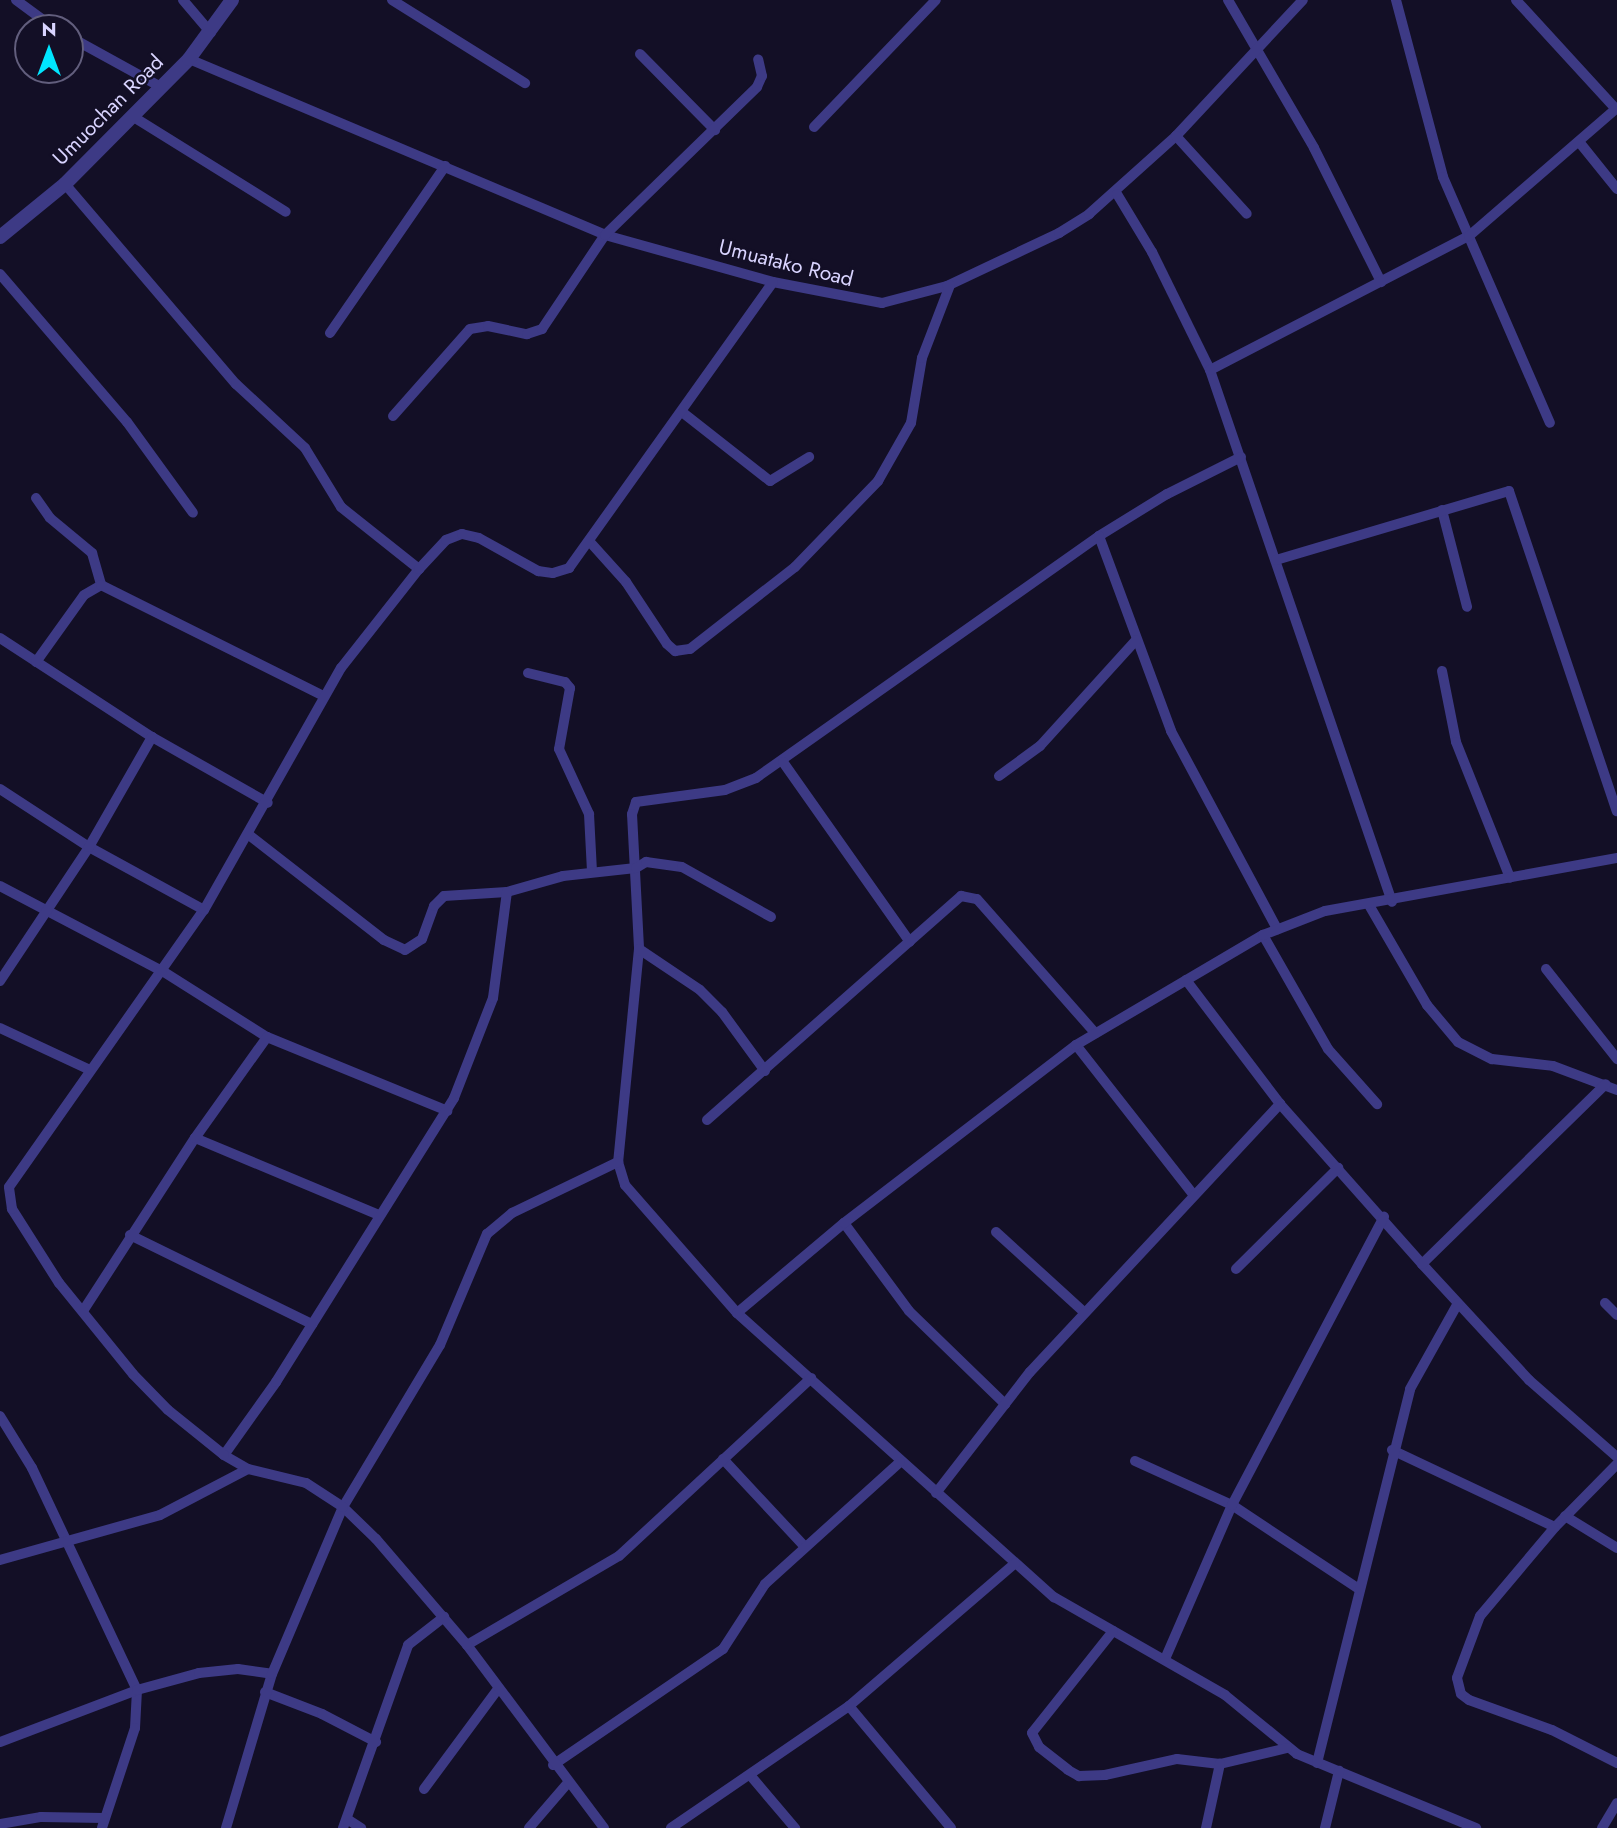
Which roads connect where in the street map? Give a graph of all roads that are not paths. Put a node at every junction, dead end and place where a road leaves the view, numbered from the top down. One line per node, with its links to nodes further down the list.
1 (16, 0): 10 (street)
2 (183, 0): 11 (street)
3 (232, 0): 11 (street, Umuochan Road)
4 (392, 0): 17 (street)
5 (936, 0): 21 (street)
6 (1228, 0): 13 (street)
7 (1303, 0): 13 (street, Umuatako Road)
8 (1396, 0): 32 (street)
9 (1516, 0): 19 (street)
10 (35, 14)
11 (211, 33): 15 (street, Umuochan Road)
12 (84, 45): 18 (street)
13 (1255, 50): 23 (street, Umuatako Road); 36 (street)
14 (640, 54): 22 (street)
15 (189, 59): 18 (street, Umuochan Road); 25 (street, Umuatako Road)
16 (758, 59): 22 (street)
17 (525, 83)
18 (161, 87): 20 (street, Umuochan Road)
19 (1617, 108): 24 (street)
20 (132, 116): 26 (street, Umuochan Road); 29 (street)
21 (814, 127)
22 (715, 130): 31 (street)
23 (1176, 136): 28 (street, Umuatako Road); 30 (street)
24 (1580, 143): 27 (street); 32 (street)
25 (444, 166): 31 (street, Umuatako Road); 38 (street)
26 (65, 184): 33 (street, Umuochan Road); 51 (street)
27 (1617, 189)
28 (1117, 194): 37 (street, Umuatako Road); 39 (street)
29 (286, 212)
30 (1247, 214)
31 (606, 235): 35 (street, Umuatako Road); 41 (street)
32 (1469, 236): 36 (street); 42 (street)
33 (0, 237)
34 (0, 274): 47 (street)
35 (773, 282): 37 (street, Umuatako Road); 40 (street)
36 (1381, 282): 39 (street)
37 (950, 285): 49 (street)
38 (330, 332)
39 (1210, 370): 44 (street)
40 (681, 412): 43 (street); 49 (street)
41 (393, 415)
42 (1550, 423)
43 (809, 457)
44 (1241, 457): 48 (street); 50 (street)
45 (36, 498): 52 (street)
46 (1442, 510): 50 (street); 53 (street); 65 (street)
47 (193, 513)
48 (1099, 536): 55 (street); 61 (street)
49 (590, 542): 51 (street)
50 (1276, 560): 74 (street)
51 (419, 569): 59 (street)
52 (102, 585): 56 (street); 59 (street)
53 (1467, 607)
54 (0, 638): 56 (street)
55 (1136, 640): 62 (street); 79 (street)
56 (36, 662): 60 (street)
57 (1442, 671): 71 (street)
58 (528, 673): 70 (street)
59 (324, 696): 64 (street)
60 (152, 737): 64 (street); 67 (street)
61 (783, 762): 69 (street); 81 (street)
62 (999, 776)
63 (0, 789): 67 (street)
64 (268, 803): 66 (street)
65 (1617, 811)
66 (249, 835): 73 (street); 76 (street)
67 (89, 847): 76 (street); 77 (street)
68 (1617, 858): 71 (street)
69 (636, 868): 70 (street); 78 (street); 82 (street)
70 (592, 871): 73 (street)
71 (1510, 878): 74 (street)
72 (0, 886): 77 (street)
73 (507, 892): 98 (street)
74 (1392, 902): 75 (street)
75 (1369, 905): 79 (street); 94 (street)
76 (204, 910): 84 (street)
77 (48, 912): 84 (street); 86 (street)
78 (771, 917)
79 (1277, 929): 80 (street)
80 (1264, 935): 85 (street); 97 (street)
81 (910, 942): 88 (street); 93 (street)
82 (639, 949): 93 (street); 101 (street)
83 (1546, 970): 91 (street)
84 (164, 972): 89 (street); 92 (street)
85 (1186, 980): 88 (street); 96 (street)
86 (0, 981)
87 (0, 1028): 92 (street)
88 (1095, 1033): 90 (street)
89 (267, 1037): 98 (street); 100 (street)
90 (1076, 1045): 103 (street); 106 (street)
91 (1617, 1059)
92 (88, 1069): 113 (street)
93 (765, 1071): 99 (street)
94 (1606, 1084): 95 (street); 109 (street)
95 (1617, 1090)
96 (1280, 1104): 102 (street); 103 (street)
97 (1377, 1104)
98 (447, 1111): 104 (street)
99 (707, 1120)
100 (195, 1138): 104 (street); 108 (street)
101 (618, 1162): 115 (street); 131 (street)
102 (1338, 1168): 105 (street); 110 (street)
103 (1192, 1193): 114 (street)
104 (379, 1215): 117 (street)
105 (1384, 1217): 109 (street); 130 (street)
106 (844, 1223): 115 (street); 119 (street)
107 (996, 1232): 114 (street)
108 (130, 1235): 113 (street); 117 (street)
109 (1422, 1264): 111 (street)
110 (1236, 1269)
111 (1458, 1303): 121 (street); 123 (street)
112 (1605, 1303): 116 (street)
113 (83, 1311): 122 (street)
114 (1084, 1312): 119 (street)
115 (737, 1313): 118 (street)
116 (1617, 1315)
117 (312, 1324): 122 (street)
118 (811, 1378): 124 (street); 126 (street)
119 (1005, 1404): 129 (street)
120 (0, 1416): 134 (street)
121 (1392, 1450): 133 (street); 139 (street)
122 (224, 1455): 128 (street)
123 (1617, 1457)
124 (723, 1459): 135 (street); 142 (street)
125 (1135, 1461): 130 (street)
126 (900, 1462): 129 (street); 135 (street)
127 (1617, 1464): 132 (street)
128 (248, 1469): 131 (street); 134 (street)
129 (936, 1493): 138 (street)
130 (1232, 1506): 139 (street); 143 (street)
131 (342, 1507): 140 (street); 144 (street)
132 (1565, 1516): 133 (street); 136 (street)
133 (1555, 1527): 153 (street)
134 (66, 1542): 137 (street); 146 (street)
135 (805, 1547): 155 (street)
136 (1617, 1548)
137 (0, 1560)
138 (1015, 1563): 141 (street); 148 (street)
139 (1359, 1589): 152 (street)
140 (444, 1617): 142 (street); 150 (street)
141 (1113, 1631): 143 (street); 154 (street)
142 (467, 1646): 145 (street)
143 (1165, 1659): 151 (street)
144 (272, 1674): 146 (street); 147 (street)
145 (498, 1689): 155 (street); 159 (street)
146 (137, 1690): 149 (street); 161 (street)
147 (265, 1692): 150 (street); 165 (street)
148 (849, 1706): 157 (street); 171 (street)
149 (0, 1742)
150 (376, 1742): 163 (street)
151 (1287, 1748): 152 (street); 154 (street)
152 (1317, 1763): 156 (street)
153 (1617, 1763)
154 (1220, 1764): 172 (street)
155 (553, 1765): 158 (street)
156 (1339, 1771): 164 (street); 173 (street)
157 (750, 1775): 169 (street); 170 (street)
158 (567, 1784): 167 (street); 168 (street)
159 (424, 1789)
160 (1617, 1803): 175 (street)
161 (103, 1823): 162 (street)
162 (0, 1824)
163 (345, 1824): 166 (street)
164 (1457, 1824): 174 (street)
165 (226, 1828)
166 (361, 1828)
167 (529, 1828)
168 (604, 1828)
169 (671, 1828)
170 (795, 1828)
171 (951, 1828)
172 (1206, 1828)
173 (1325, 1828)
174 (1476, 1828)
175 (1602, 1828)

